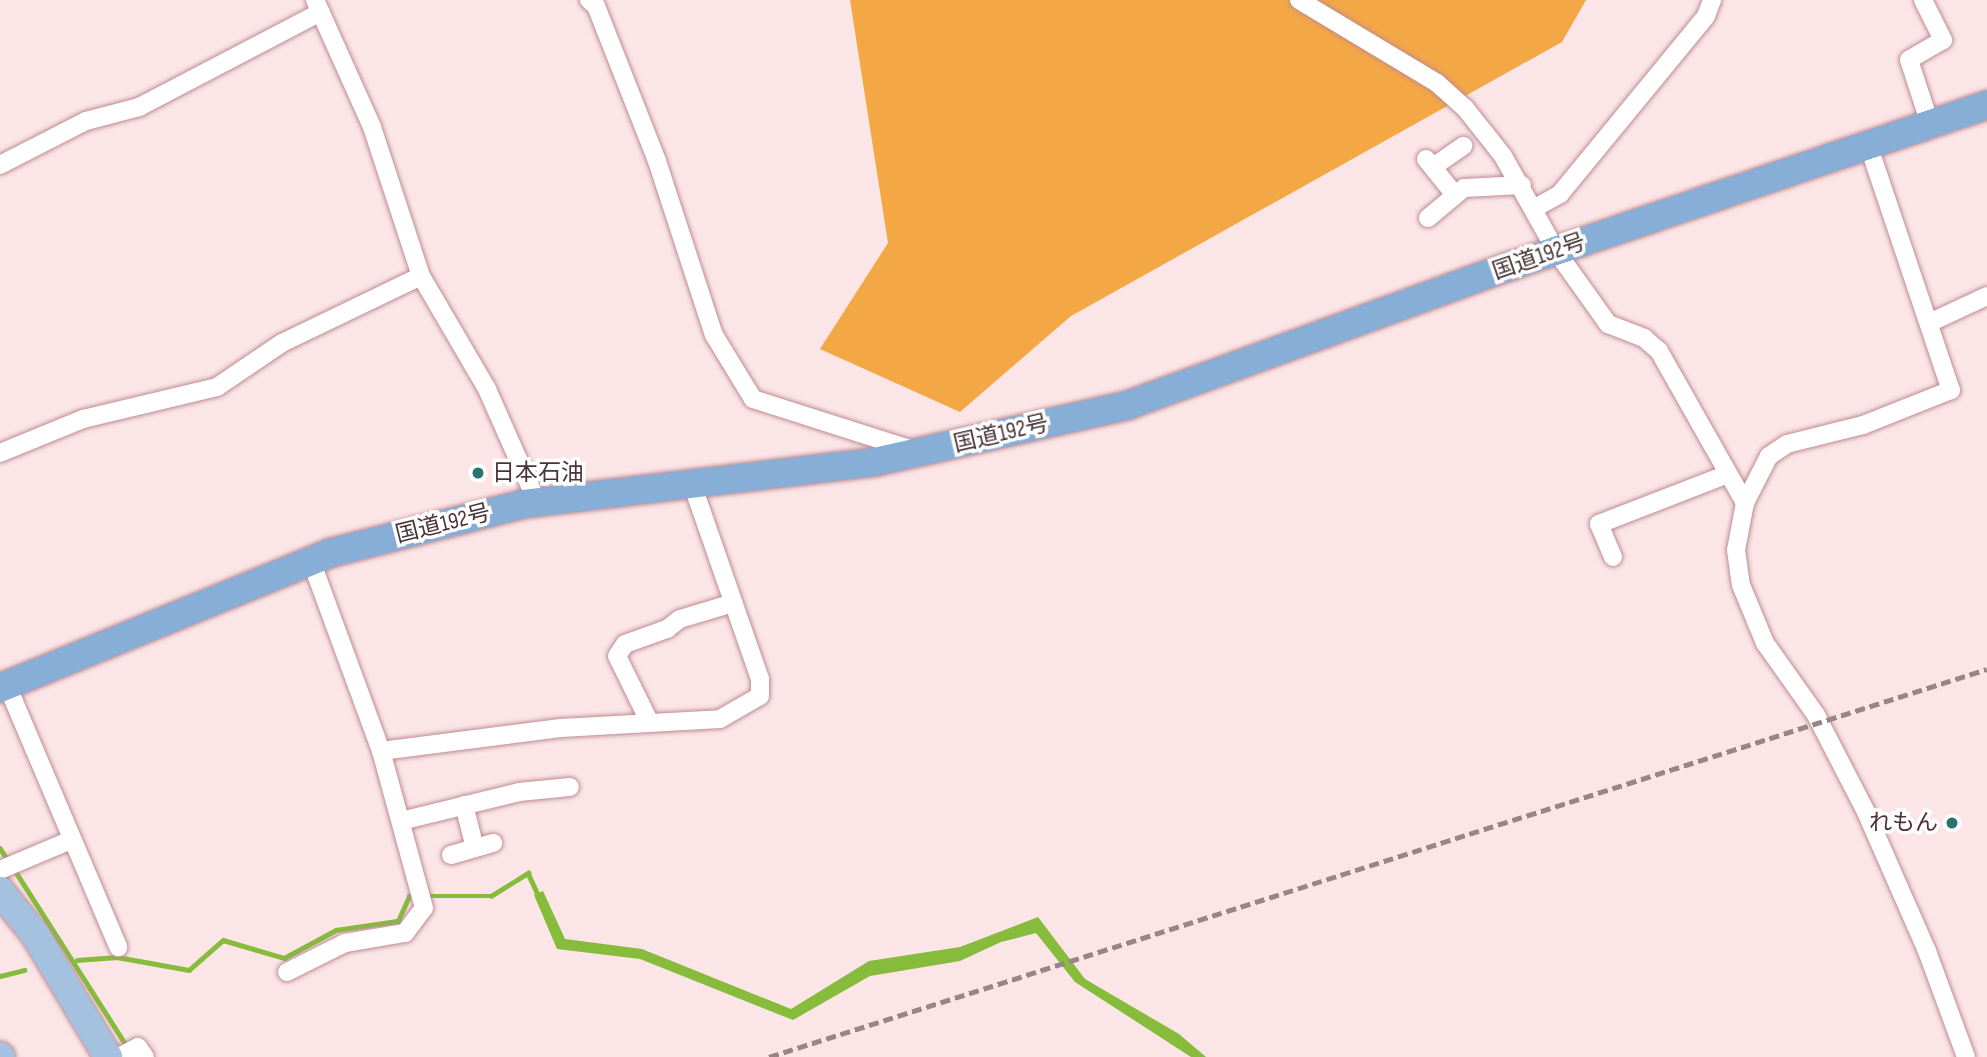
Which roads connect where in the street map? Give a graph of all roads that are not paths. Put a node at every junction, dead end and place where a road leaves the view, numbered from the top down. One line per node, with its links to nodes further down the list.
1 (589, 0): 19 (street)
2 (1298, 0): 11 (street)
3 (1712, 0): 13 (street)
4 (1924, 0): 7 (street)
5 (318, 6): 10 (street); 16 (street)
6 (1987, 105): 7 (highway, 国道192号)
7 (1930, 124): 8 (highway, 国道192号)
8 (1868, 145): 15 (highway, 国道192号); 18 (street)
9 (1463, 146): 12 (street)
10 (0, 165)
11 (1522, 185): 12 (street); 13 (street)
12 (1455, 195): 14 (street)
13 (1535, 208): 15 (street)
14 (1428, 218)
15 (1556, 251): 19 (highway, 国道192号); 21 (street)
16 (421, 276): 20 (street); 23 (street)
17 (1987, 296): 18 (street)
18 (1931, 322): 24 (street)
19 (921, 452): 22 (highway, 国道192号)
20 (0, 453)
21 (1728, 474): 24 (street); 25 (street)
22 (692, 484): 23 (highway, 国道192号); 27 (street)
23 (537, 502): 26 (highway, 国道192号)
24 (1745, 502): 41 (street)
25 (1613, 557)
26 (311, 561): 28 (highway, 国道192号); 30 (street)
27 (733, 603): 29 (street); 29 (street)
28 (3, 686): 34 (street)
29 (649, 721): 30 (street)
30 (381, 751): 33 (street)
31 (569, 787): 32 (street)
32 (464, 805): 33 (street); 35 (street)
33 (401, 821): 39 (street)
34 (71, 840): 36 (street); 38 (street)
35 (451, 855)
36 (6, 873): 40 (main road)
37 (0, 903): 40 (main road)
38 (118, 947)
39 (287, 972)
40 (116, 1055)
41 (1966, 1057)

